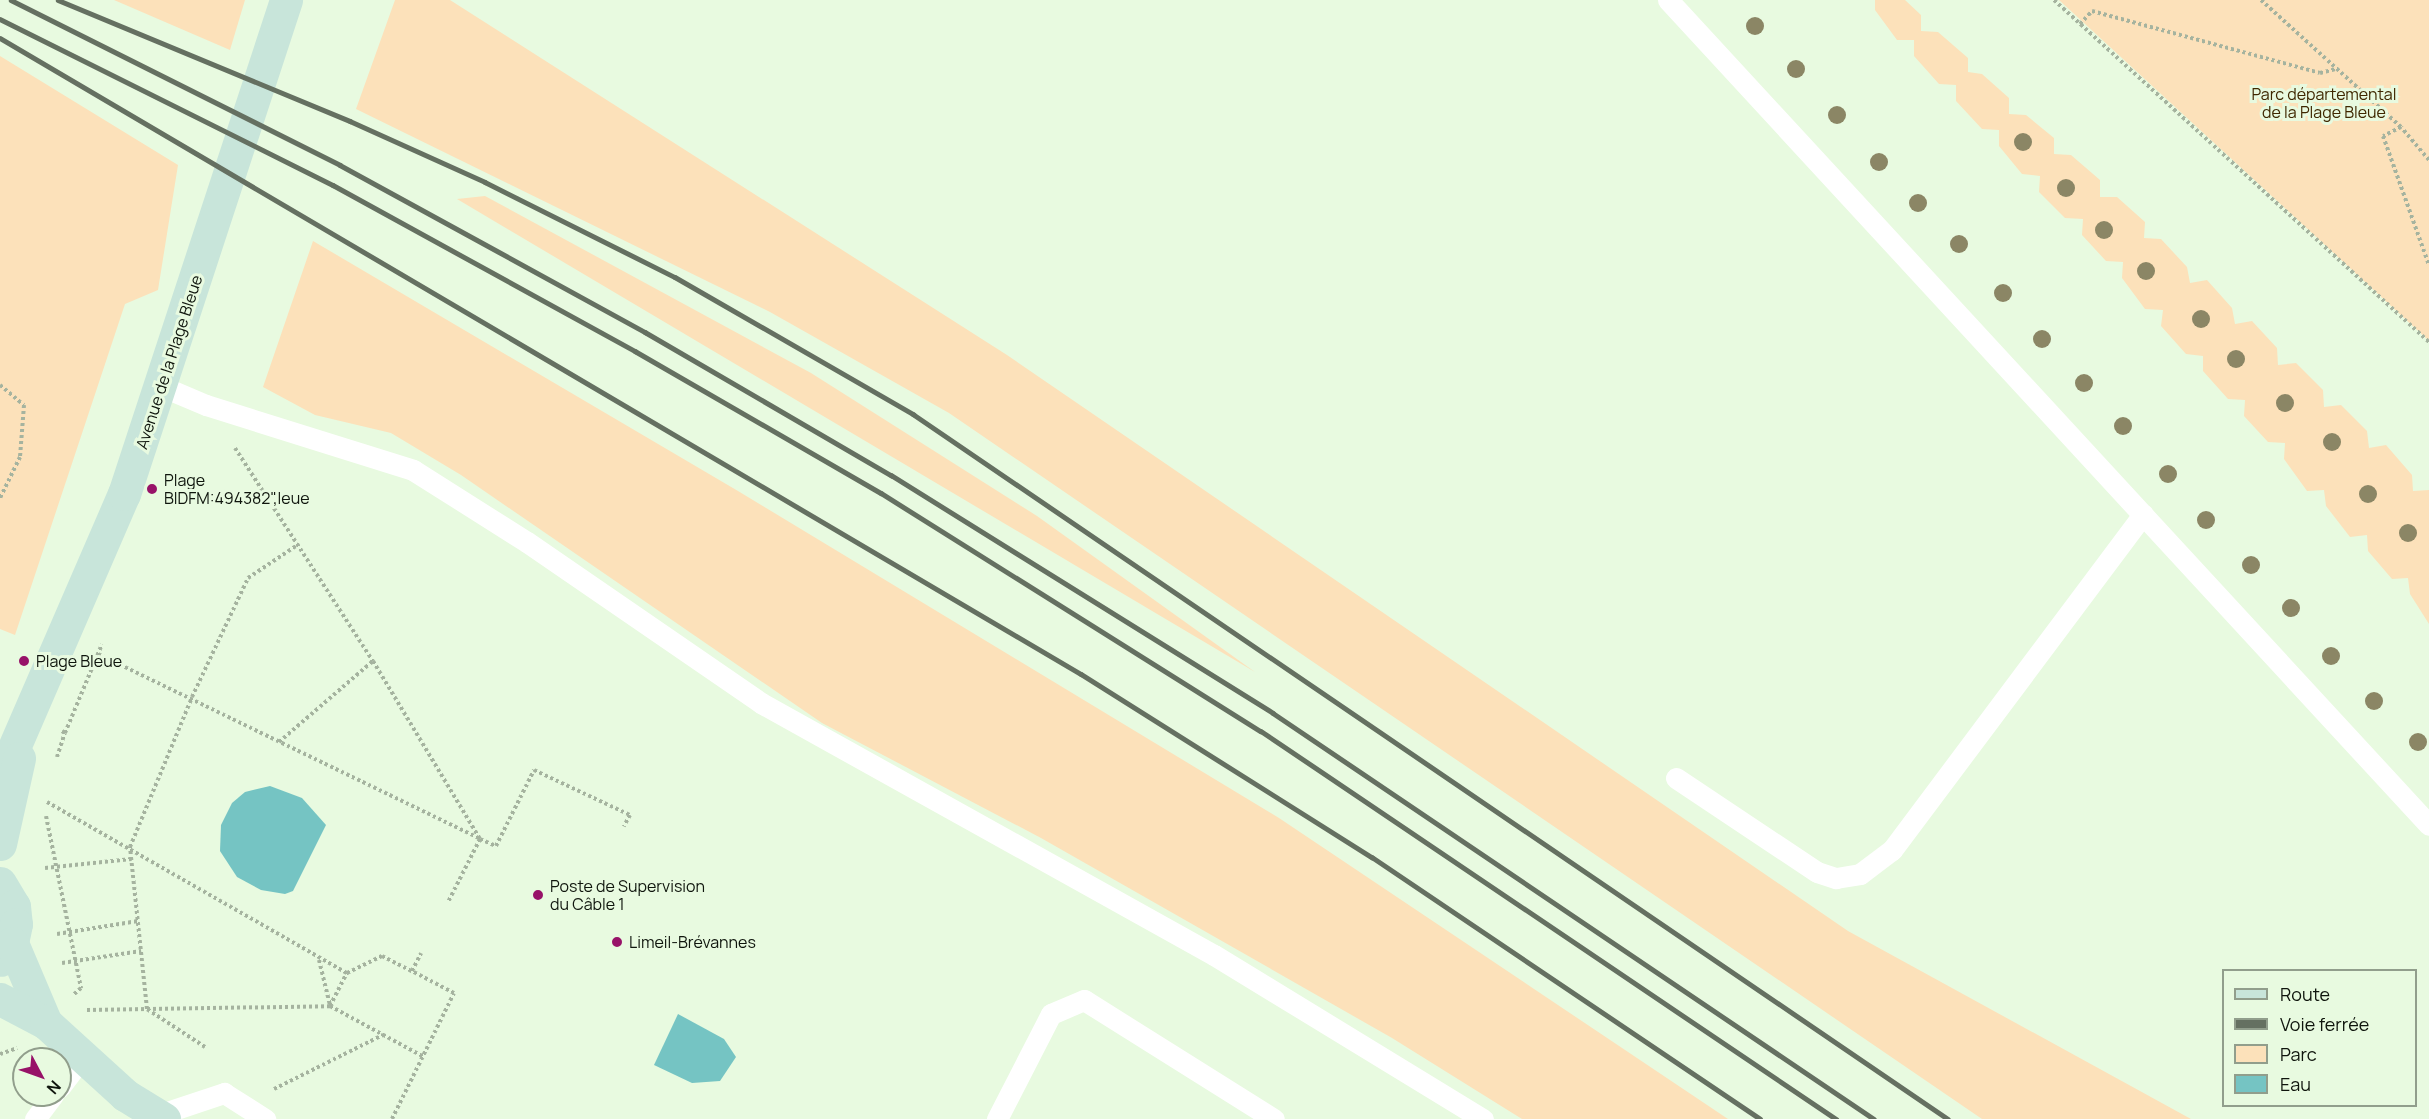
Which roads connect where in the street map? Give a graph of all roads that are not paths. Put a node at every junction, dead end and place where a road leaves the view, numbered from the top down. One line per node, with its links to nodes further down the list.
1 (286, 0): 3 (main road, Avenue de la Plage Bleue)
2 (1668, 0): 4 (lane)
3 (161, 386): 5 (main road, Avenue de la Plage Bleue); 20 (lane)
4 (2143, 515): 6 (lane); 8 (lane)
5 (28, 716): 7 (main road, Avenue de la Plage Bleue); 9 (main road, Avenue de la Plage Bleue)
6 (1676, 778)
7 (0, 780)
8 (2429, 825)
9 (0, 844)
10 (0, 883): 11 (main road)
11 (6, 952): 13 (main road)
12 (0, 999): 13 (main road)
13 (46, 1023): 14 (main road)
14 (83, 1057): 15 (lane); 16 (main road)
15 (72, 1071)
16 (161, 1117): 17 (lane)
17 (265, 1119)
18 (997, 1119): 19 (lane)
19 (1274, 1119)
20 (1484, 1119)

